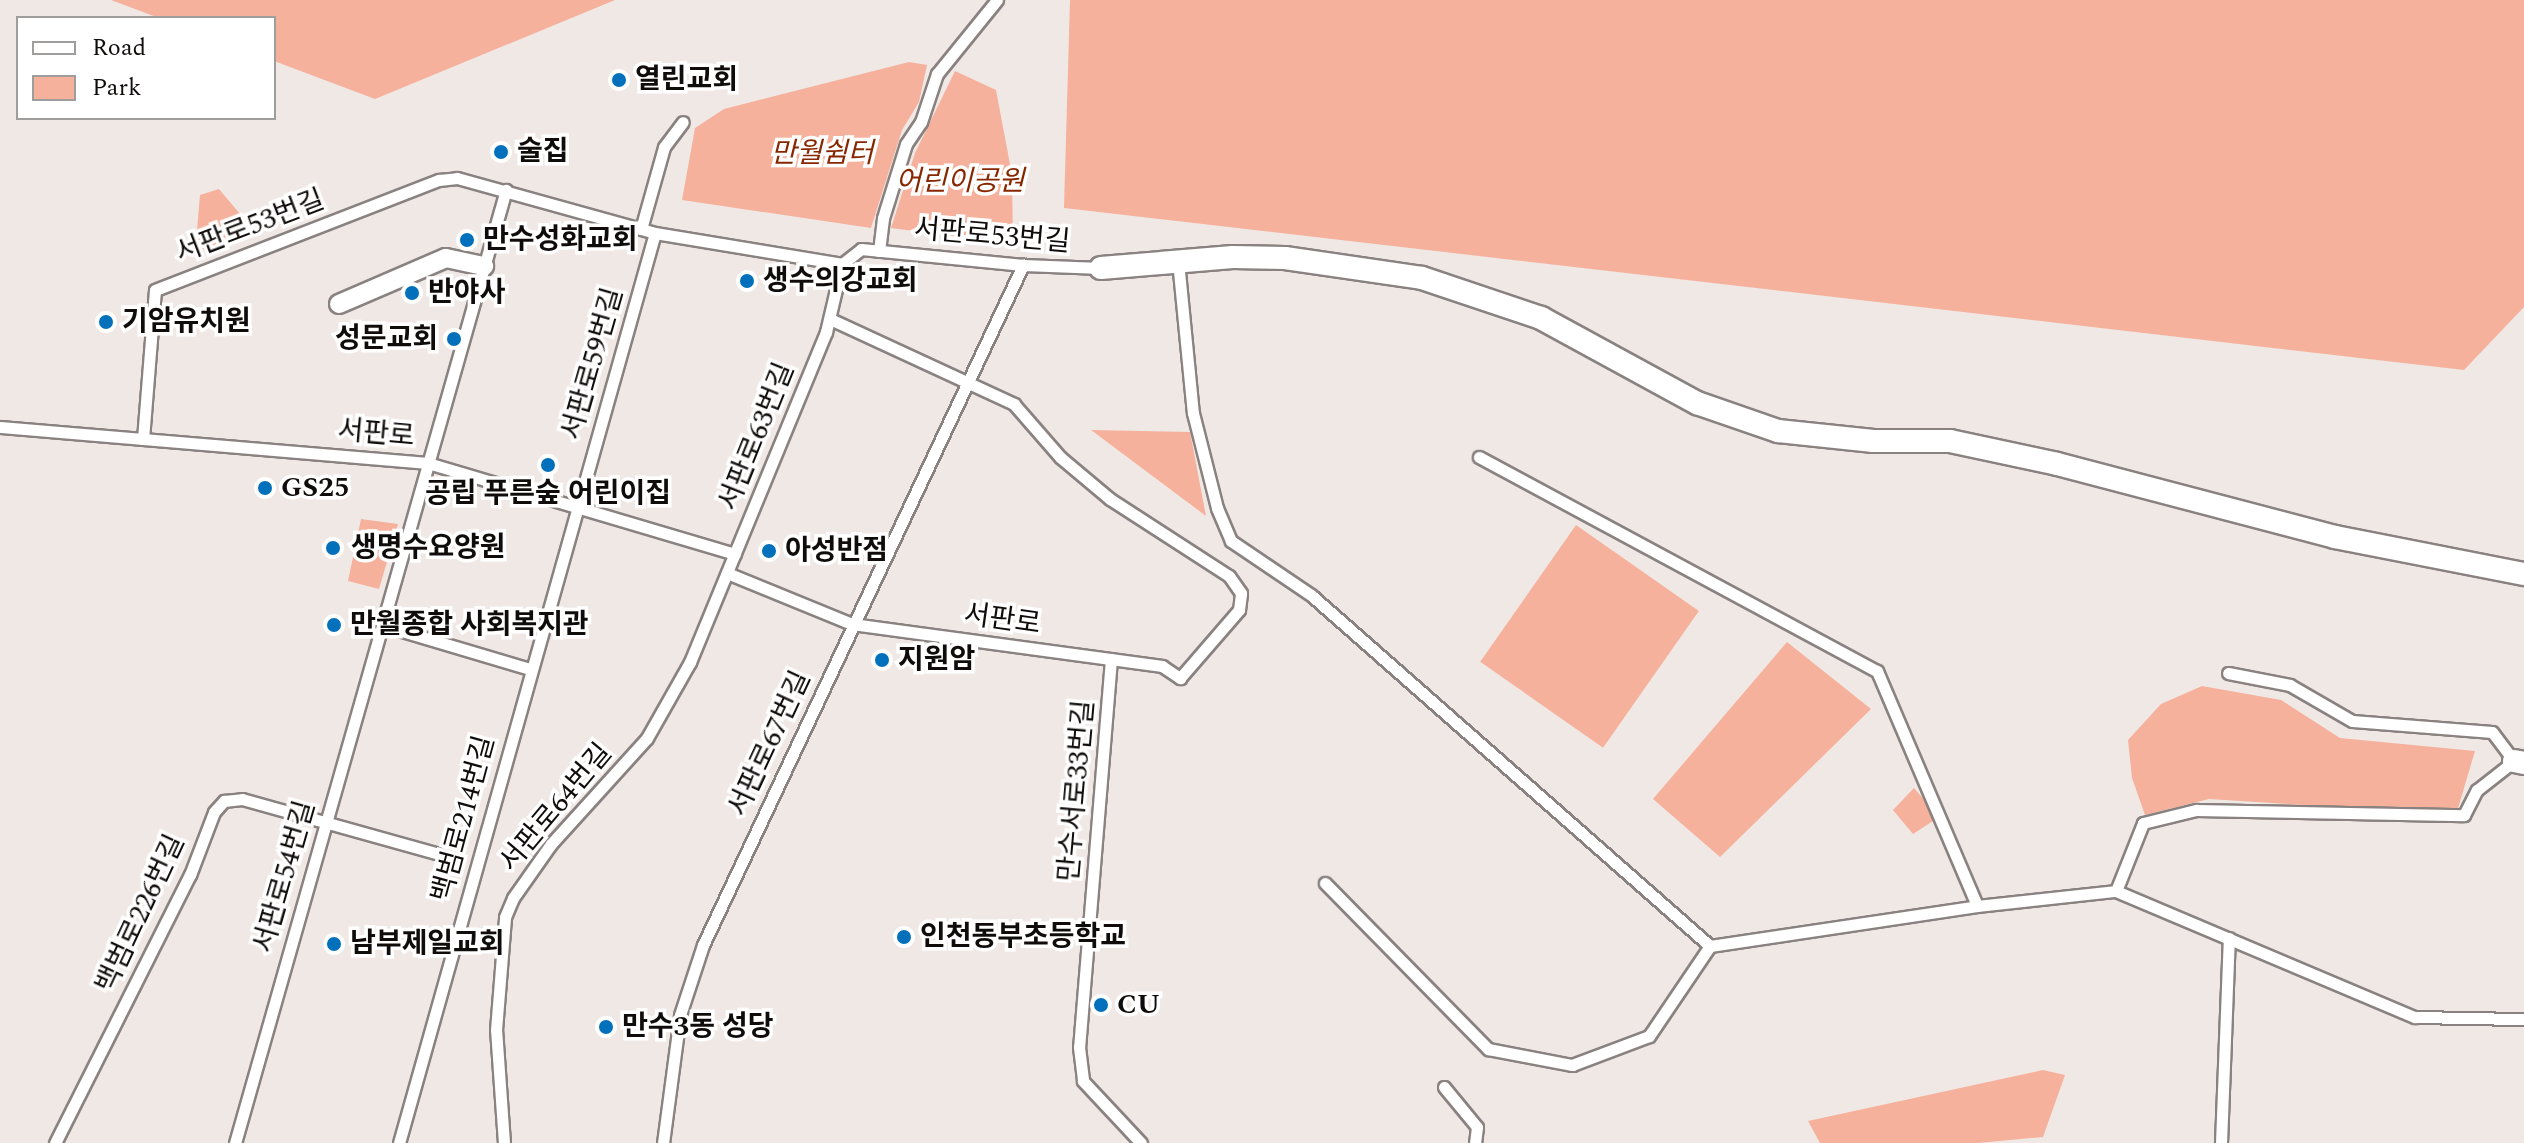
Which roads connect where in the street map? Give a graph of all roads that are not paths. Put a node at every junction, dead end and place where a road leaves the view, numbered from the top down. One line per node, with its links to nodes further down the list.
1 (997, 0): 6 (lane, 서판로53번길)
2 (683, 122): 4 (lane)
3 (506, 190): 4 (lane, 서판로53번길); 10 (lane); 16 (lane, 서판로53번길)
4 (641, 229): 5 (lane, 서판로53번길)
5 (655, 233): 8 (lane, 서판로53번길); 19 (lane, 서판로59번길)
6 (879, 251): 8 (lane, 서판로53번길); 9 (lane, 서판로53번길)
7 (1178, 261): 11 (street); 22 (street); 35 (lane)
8 (842, 264): 13 (lane, 서판로63번길)
9 (1023, 265): 11 (lane, 서판로53번길); 14 (lane, 서판로67번길)
10 (484, 266): 12 (street); 18 (lane)
11 (1101, 268)
12 (339, 304)
13 (830, 319): 14 (lane); 20 (lane, 서판로63번길)
14 (971, 382): 23 (lane, 서판로67번길); 25 (lane, 서판로)
15 (0, 427): 16 (lane, 서판로)
16 (143, 439): 18 (lane, 서판로)
17 (1479, 457): 33 (lane)
18 (428, 463): 19 (lane, 서판로); 24 (lane, 서판로54번길)
19 (577, 507): 20 (lane, 서판로); 26 (lane, 백범로214번길)
20 (735, 554): 21 (lane, 서판로63번길)
21 (727, 573): 23 (lane, 서판로); 42 (lane, 서판로64번길)
22 (2524, 574)
23 (852, 624): 25 (lane, 서판로); 38 (lane, 서판로67번길)
24 (382, 625): 26 (lane); 29 (lane, 서판로54번길)
25 (1111, 659): 43 (lane, 만수서로33번길)
26 (530, 669): 41 (lane, 백범로214번길)
27 (2228, 673): 28 (lane)
28 (2519, 762): 32 (lane)
29 (326, 822): 30 (lane, 백범로226번길); 39 (lane, 백범로226번길); 40 (lane, 서판로54번길)
30 (436, 853)
31 (1325, 883): 35 (lane)
32 (2116, 891): 33 (lane); 34 (lane)
33 (1977, 906): 35 (lane)
34 (2229, 938): 36 (lane); 45 (lane)
35 (1710, 946)
36 (2524, 1019)
37 (1444, 1087): 44 (lane)
38 (667, 1142)
39 (55, 1143)
40 (235, 1143)
41 (399, 1143)
42 (504, 1143)
43 (1141, 1143)
44 (1475, 1143)
45 (2221, 1143)

